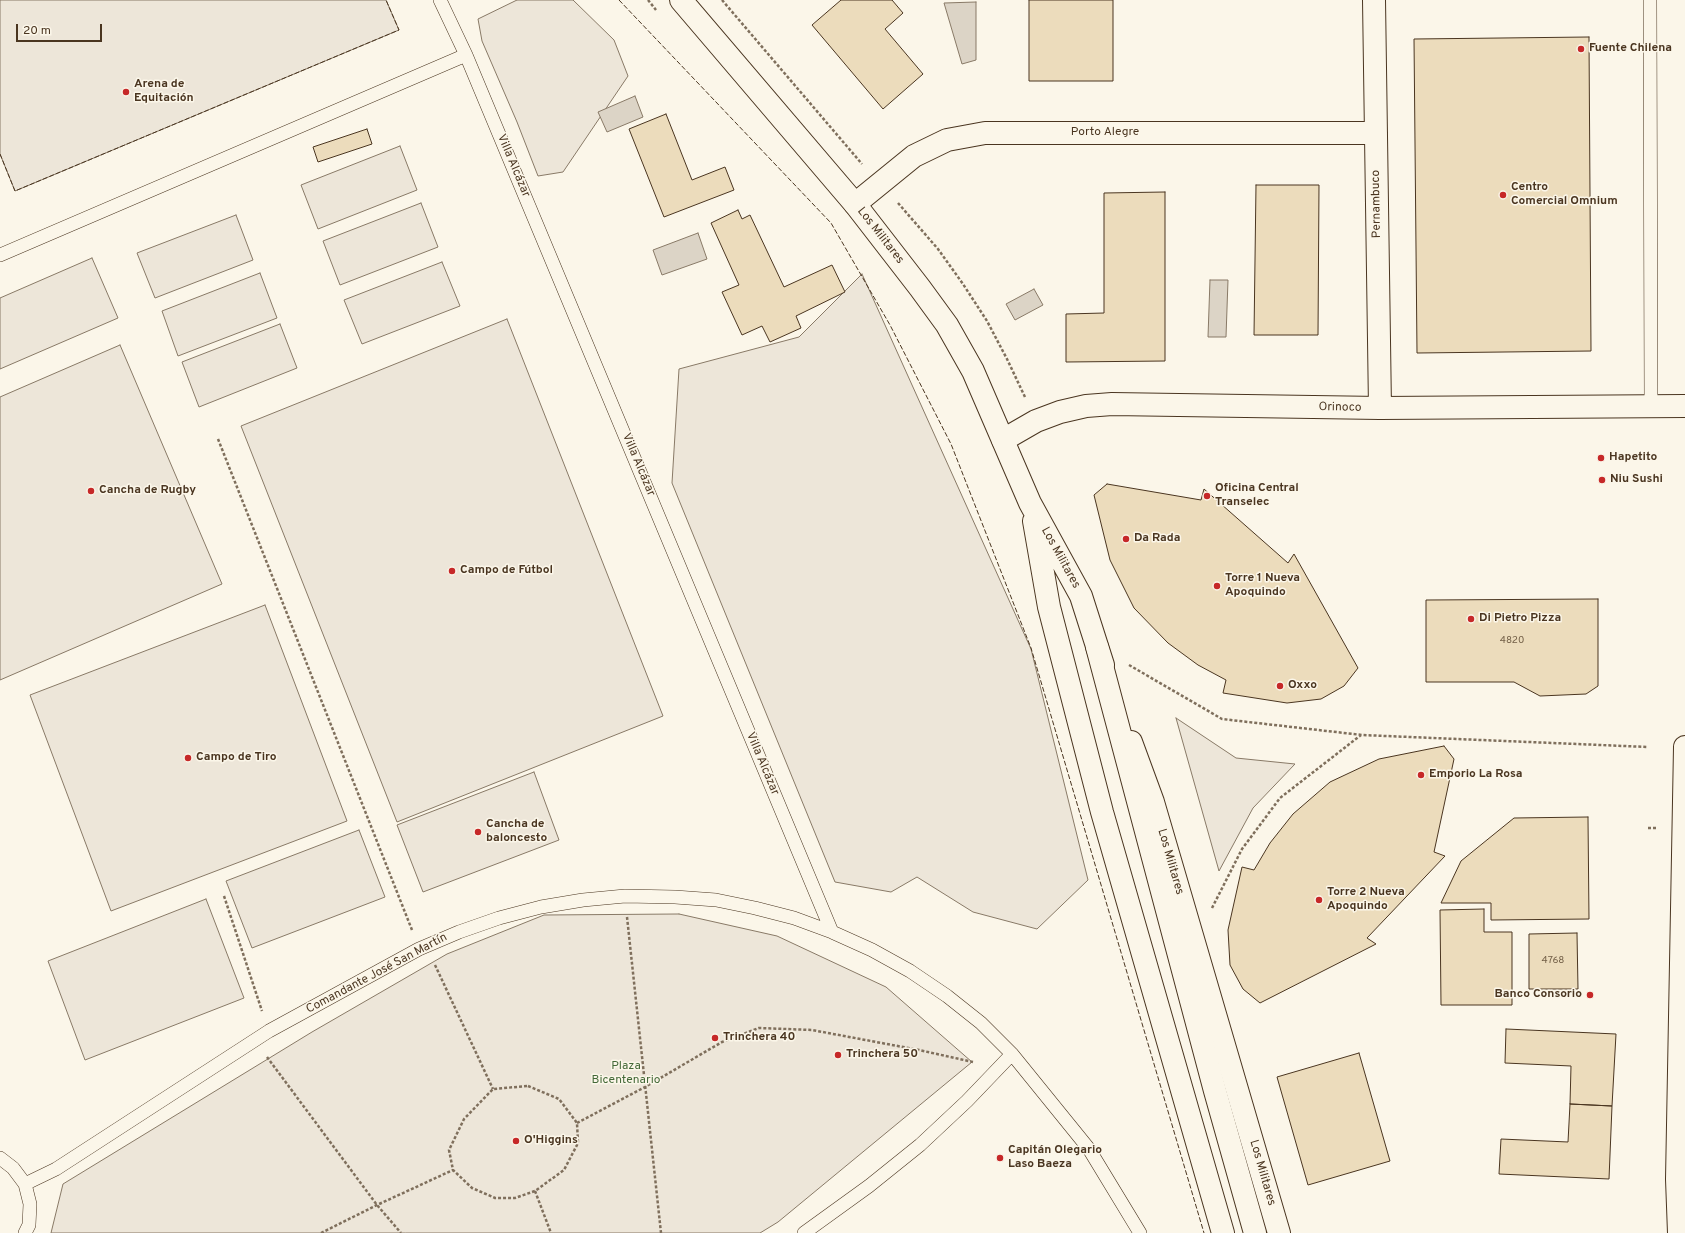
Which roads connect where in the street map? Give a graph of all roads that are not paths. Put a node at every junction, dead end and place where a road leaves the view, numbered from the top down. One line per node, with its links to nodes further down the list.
1 (440, 0): 5 (lane, Villa Alcázar)
2 (682, 0): 7 (main road, Los Militares)
3 (1374, 0): 6 (main road, Pernambuco)
4 (1650, 0): 10 (lane)
5 (466, 55): 8 (lane); 16 (lane, Villa Alcázar)
6 (1376, 133): 7 (main road, Porto Alegre); 11 (main road, Pernambuco)
7 (854, 204): 12 (main road, Los Militares)
8 (0, 255)
9 (1685, 406): 10 (main road, Orinoco)
10 (1651, 407): 11 (main road, Orinoco)
11 (1380, 408): 12 (main road, Orinoco)
12 (1003, 440): 13 (main road, Los Militares)
13 (1030, 503): 14 (main road, Los Militares); 23 (main road, Los Militares)
14 (1097, 647): 24 (main road); 25 (main road, Los Militares)
15 (1685, 747): 26 (main road)
16 (832, 932): 17 (lane, Comandante José San Martín); 19 (lane, Comandante José San Martín)
17 (1012, 1054): 21 (lane); 22 (lane, Comandante José San Martín)
18 (0, 1158): 19 (lane)
19 (25, 1184): 20 (lane)
20 (25, 1233)
21 (804, 1233)
22 (1140, 1233)
23 (1223, 1233)
24 (1255, 1233)
25 (1279, 1233)
26 (1679, 1233)

